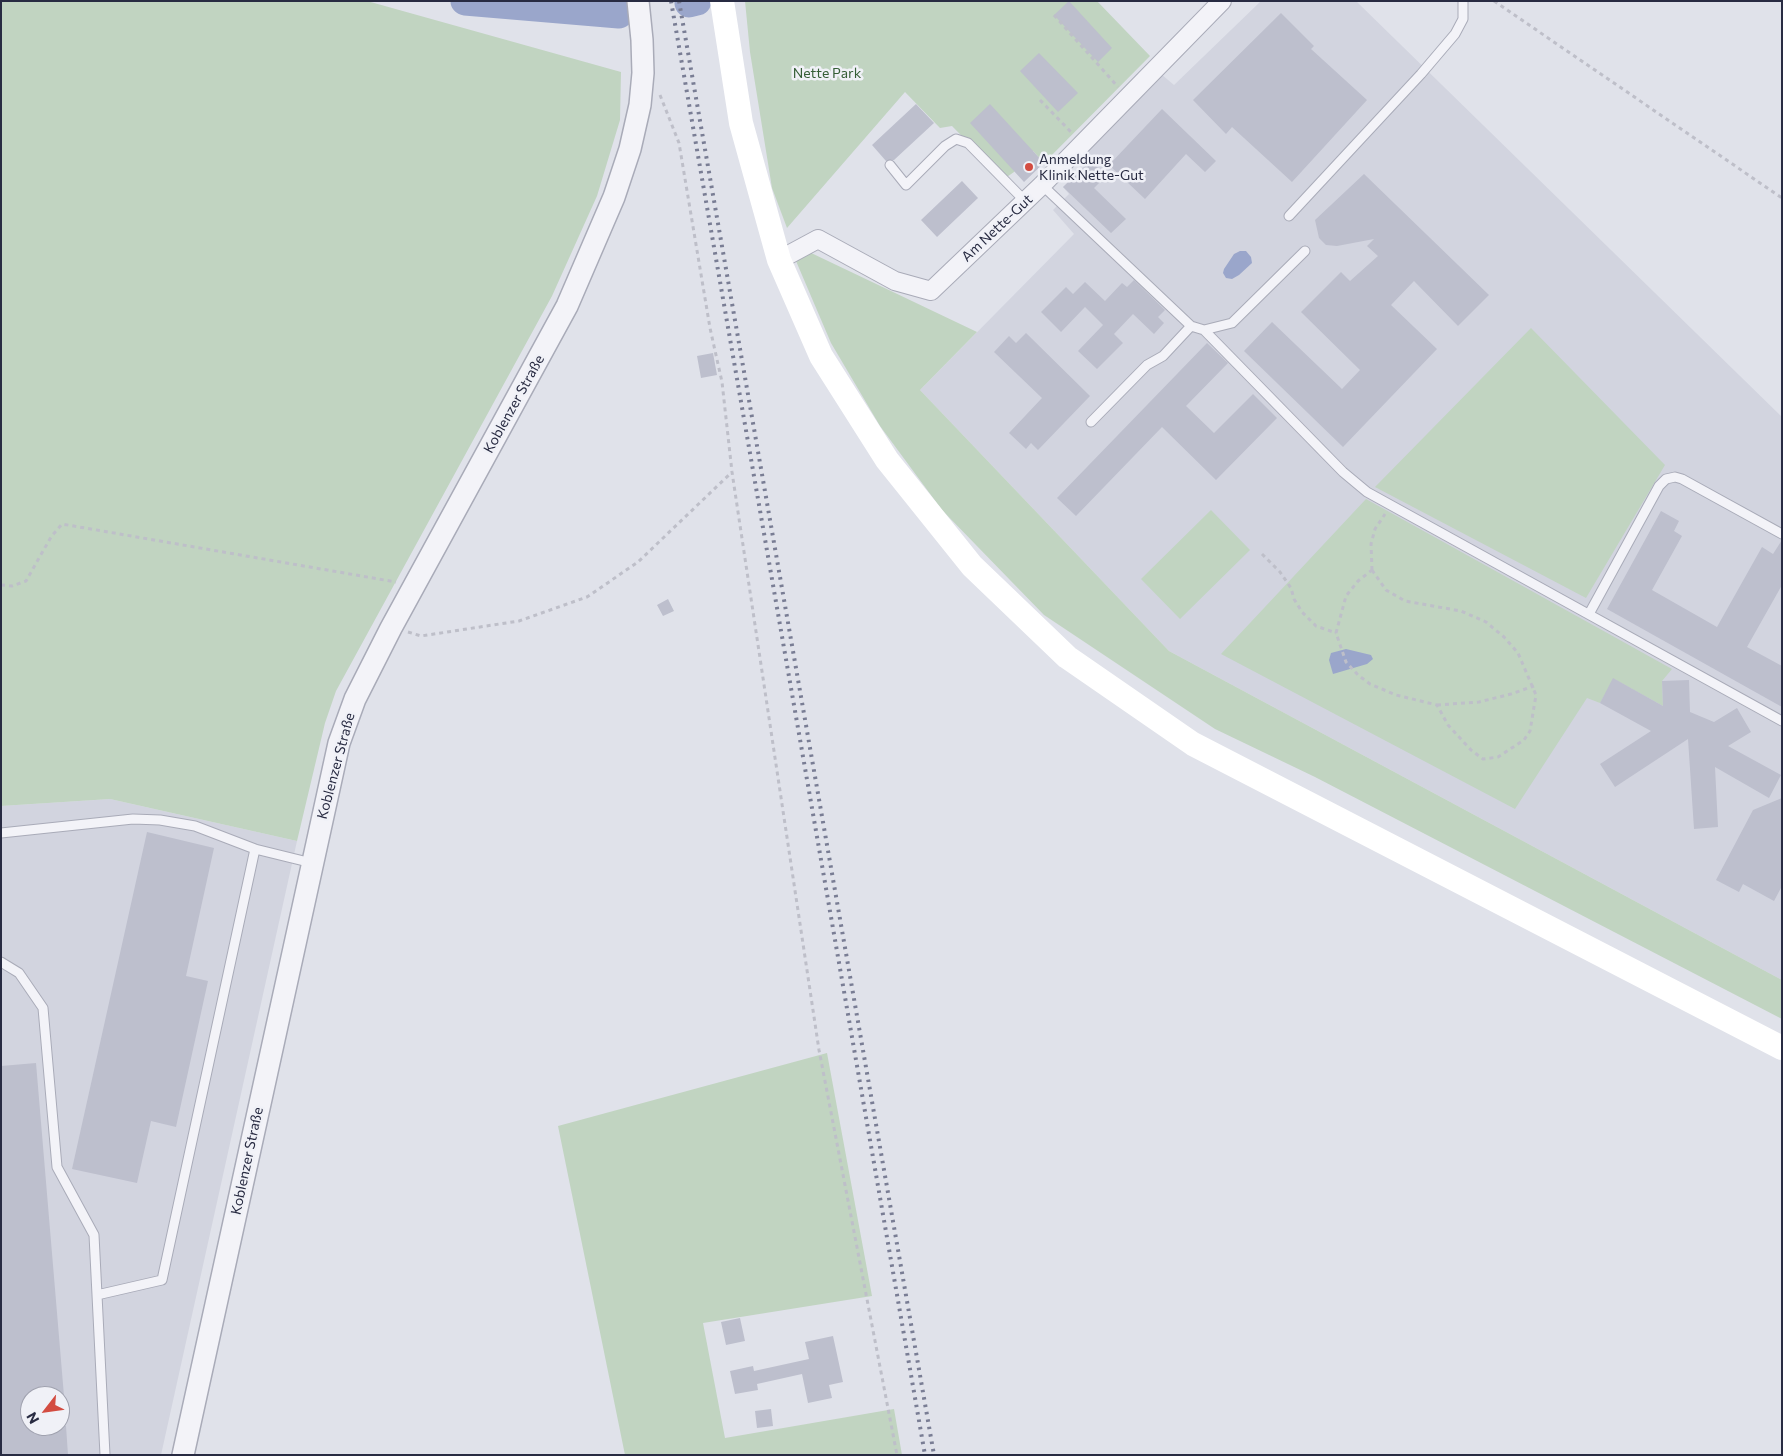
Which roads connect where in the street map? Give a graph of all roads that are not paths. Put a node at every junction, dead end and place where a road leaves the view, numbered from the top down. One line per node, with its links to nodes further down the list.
1 (638, 1): 19 (street, Koblenzer Straße)
2 (1222, 1): 6 (street, Am Nette-Gut)
3 (1463, 1): 8 (lane)
4 (723, 8): 10 (main road)
5 (890, 165): 7 (lane)
6 (1042, 185): 7 (street, Am Nette-Gut); 11 (lane)
7 (1025, 201): 10 (street, Am Nette-Gut)
8 (1289, 216)
9 (1305, 251): 12 (lane)
10 (779, 260): 21 (main road)
11 (1191, 326): 12 (lane); 13 (lane)
12 (1204, 330): 15 (lane)
13 (1091, 422)
14 (1782, 534): 15 (lane)
15 (1589, 614): 16 (lane)
16 (1782, 720)
17 (1, 833): 18 (lane)
18 (255, 849): 19 (lane); 22 (lane)
19 (312, 863): 24 (street, Koblenzer Straße)
20 (1, 962): 22 (lane)
21 (1782, 1048)
22 (97, 1295): 23 (lane)
23 (105, 1455)
24 (182, 1455)

